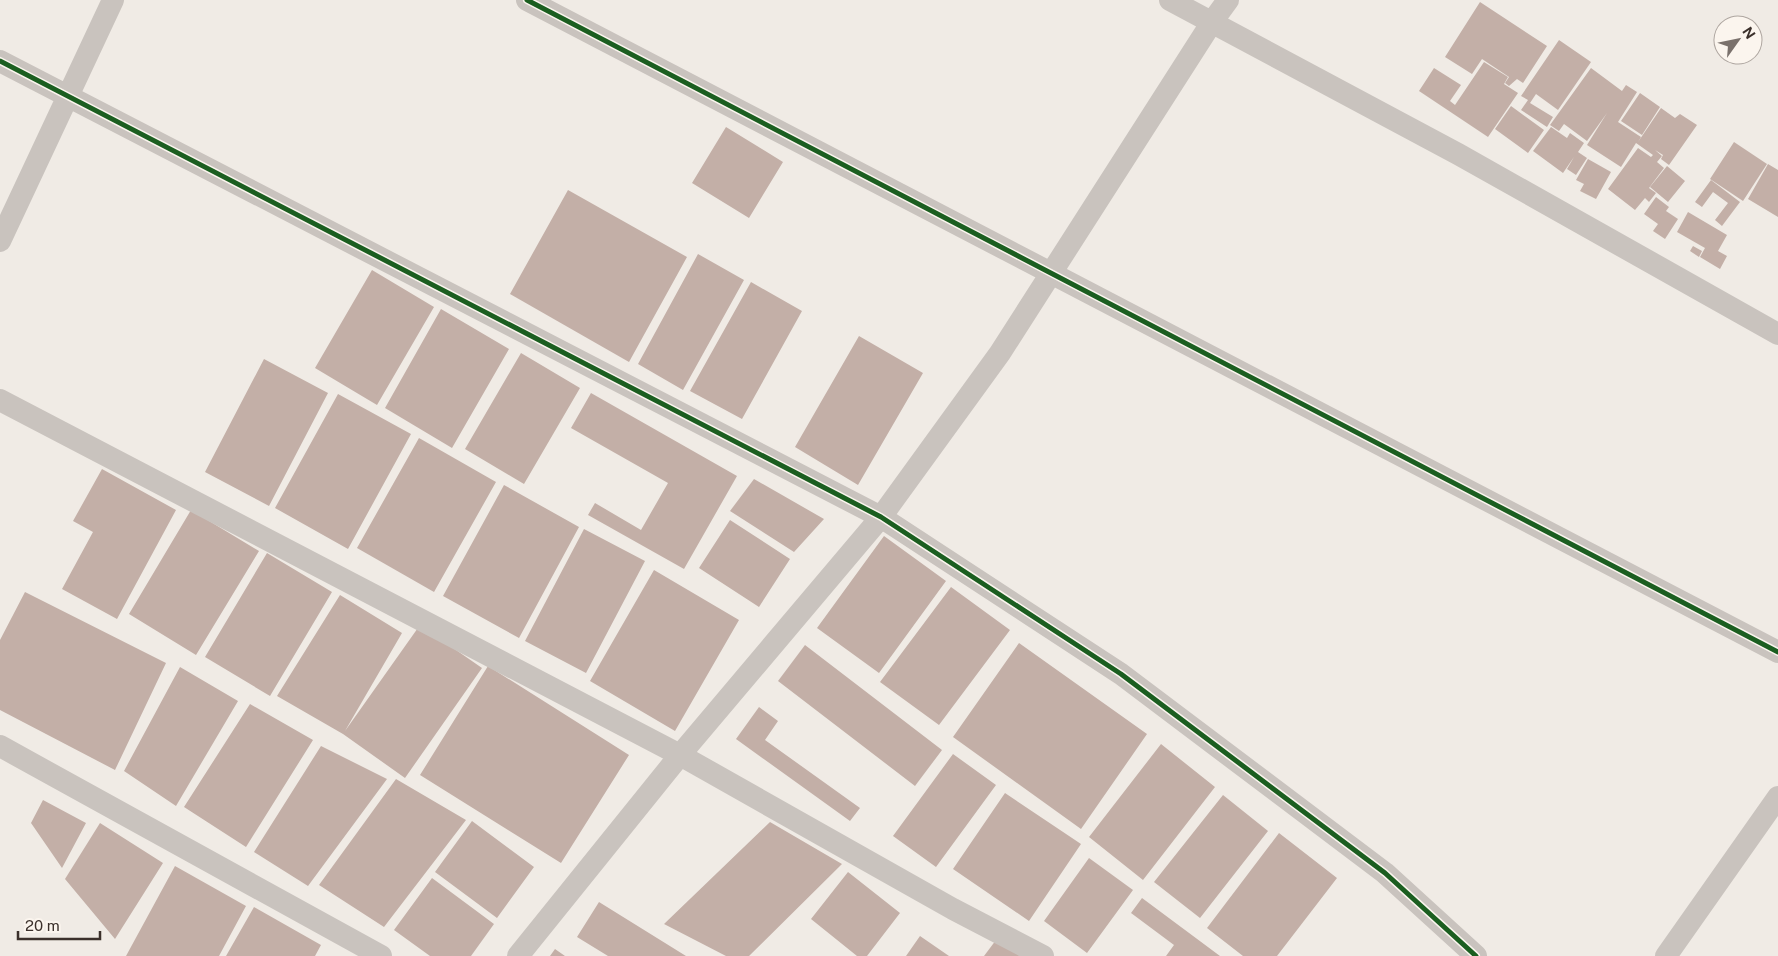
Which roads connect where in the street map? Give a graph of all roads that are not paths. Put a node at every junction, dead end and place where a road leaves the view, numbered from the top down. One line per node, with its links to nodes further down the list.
1 (113, 0): 7 (street)
2 (527, 0): 9 (street)
3 (1170, 0): 5 (street)
4 (1228, 0): 5 (street)
5 (1212, 22): 9 (street); 10 (street)
6 (0, 61): 7 (street)
7 (68, 95): 8 (street); 12 (street)
8 (0, 241)
9 (1052, 274): 12 (street); 13 (street)
10 (1778, 334)
11 (0, 400): 15 (street)
12 (881, 517): 15 (street); 20 (street)
13 (1778, 652)
14 (0, 746): 17 (street)
15 (680, 755): 18 (street); 19 (street)
16 (1778, 796): 21 (street)
17 (381, 956)
18 (518, 956)
19 (1043, 956)
20 (1476, 956)
21 (1666, 956)

